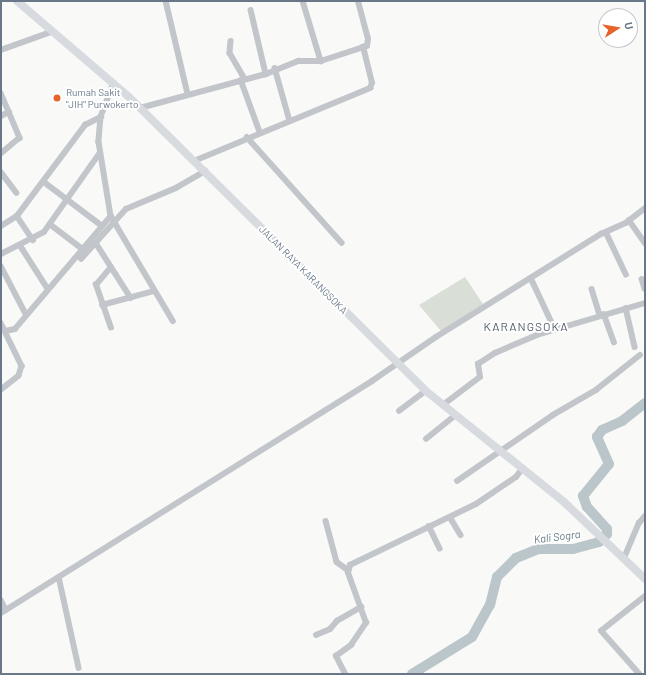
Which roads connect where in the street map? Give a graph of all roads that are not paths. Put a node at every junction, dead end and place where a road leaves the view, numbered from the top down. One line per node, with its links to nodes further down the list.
1 (17, 1): 6 (main road, JALAN RAYA KARANGSOKA)
2 (166, 1): 16 (street)
3 (303, 1): 10 (street)
4 (358, 1): 8 (street)
5 (251, 10): 12 (street)
6 (51, 32): 9 (street); 14 (main road, JALAN RAYA KARANGSOKA)
7 (231, 41): 13 (street)
8 (363, 47): 10 (street); 21 (street)
9 (1, 50)
10 (321, 61): 11 (street)
11 (275, 68): 12 (street); 21 (street)
12 (266, 74): 13 (street)
13 (243, 80): 16 (street); 22 (street)
14 (114, 83): 17 (main road, JALAN RAYA KARANGSOKA); 20 (street)
15 (1, 93): 18 (street)
16 (188, 94): 17 (street)
17 (140, 108): 26 (main road, JALAN RAYA KARANGSOKA)
18 (9, 112): 19 (street); 24 (street)
19 (1, 116)
20 (101, 117): 25 (street); 29 (street)
21 (290, 121): 22 (street)
22 (260, 132): 23 (street)
23 (247, 137): 26 (street); 43 (street)
24 (1, 154)
25 (99, 154): 31 (street); 34 (street)
26 (194, 161): 27 (main road, JALAN RAYA KARANGSOKA)
27 (205, 171): 36 (street); 71 (main road, JALAN RAYA KARANGSOKA)
28 (1, 172): 30 (street)
29 (44, 182): 31 (street); 33 (street)
30 (17, 193)
31 (67, 201): 37 (street); 39 (street)
32 (645, 208): 35 (street)
33 (17, 216): 38 (street); 41 (street)
34 (111, 216): 36 (street); 39 (street)
35 (629, 220): 40 (street); 44 (street)
36 (113, 223): 42 (street); 57 (street)
37 (51, 225): 41 (street); 46 (street)
38 (1, 226)
39 (101, 226): 46 (street)
40 (606, 232): 51 (street); 52 (street)
41 (33, 240): 45 (street)
42 (96, 243): 46 (street); 50 (street)
43 (342, 243)
44 (645, 243)
45 (20, 245): 47 (street); 54 (street)
46 (84, 251): 48 (street); 54 (street)
47 (1, 254)
48 (81, 259)
49 (1, 266): 62 (street)
50 (111, 267): 58 (street); 60 (street)
51 (626, 274)
52 (531, 278): 67 (street); 71 (street)
53 (642, 279): 56 (street)
54 (48, 289): 62 (street)
55 (592, 289): 63 (street)
56 (645, 289)
57 (154, 291): 58 (street); 64 (street)
58 (132, 298): 60 (street)
59 (645, 303): 61 (street)
60 (102, 305): 66 (street)
61 (626, 308): 63 (street); 69 (street)
62 (26, 314): 65 (street)
63 (602, 315): 67 (street); 68 (street)
64 (173, 321)
65 (2, 327): 72 (street)
66 (111, 328)
67 (555, 329): 74 (street)
68 (614, 342)
69 (635, 347)
70 (640, 355): 78 (street)
71 (398, 364): 73 (main road, JALAN RAYA KARANGSOKA); 89 (street)
72 (2, 388)
73 (426, 391): 74 (main road, JALAN RAYA KARANGSOKA); 75 (street)
74 (443, 405): 76 (main road, JALAN RAYA KARANGSOKA)
75 (399, 411)
76 (456, 416): 77 (street); 78 (main road, JALAN RAYA KARANGSOKA)
77 (426, 439)
78 (502, 452): 79 (main road, JALAN RAYA KARANGSOKA); 80 (street)
79 (522, 469): 82 (street); 87 (main road, JALAN RAYA KARANGSOKA)
80 (457, 481)
81 (645, 516): 87 (street)
82 (450, 518): 84 (street); 85 (street)
83 (326, 521): 88 (street)
84 (429, 526): 86 (street); 88 (street)
85 (461, 535)
86 (440, 549)
87 (624, 558): 90 (main road, JALAN RAYA KARANGSOKA)
88 (348, 570): 93 (street)
89 (58, 576): 94 (street); 96 (street)
90 (645, 579)
91 (645, 596): 98 (street)
92 (1, 600): 94 (street)
93 (361, 607): 95 (street); 97 (street)
94 (3, 612)
95 (316, 635)
96 (79, 668)
97 (345, 674)
98 (639, 674)

